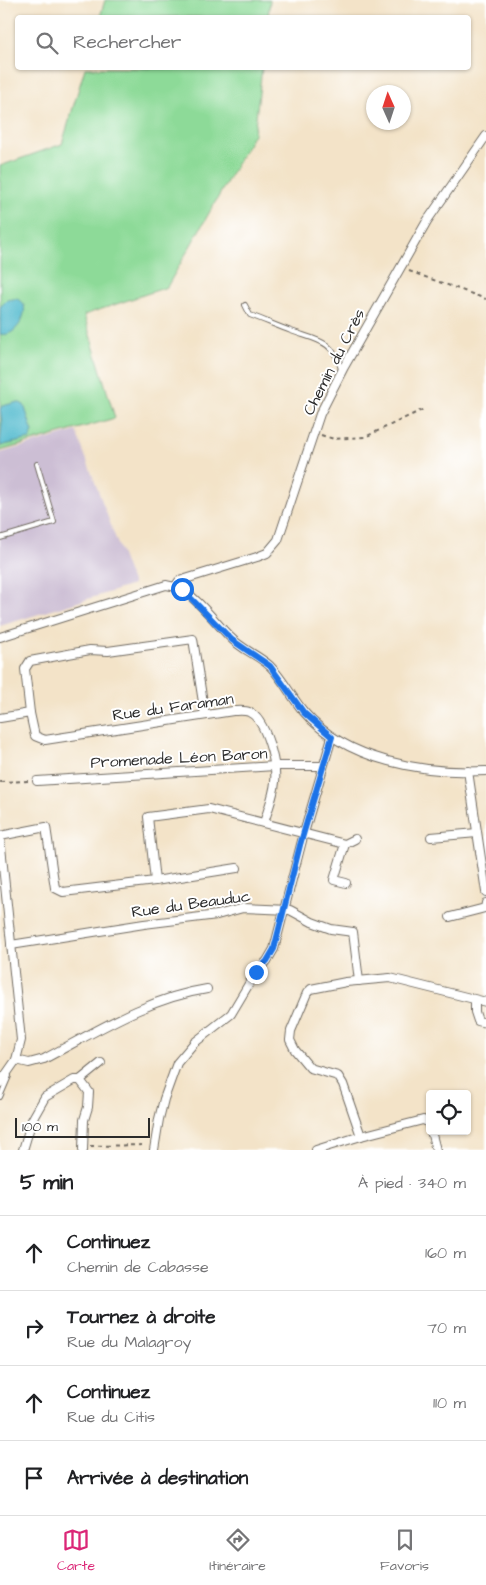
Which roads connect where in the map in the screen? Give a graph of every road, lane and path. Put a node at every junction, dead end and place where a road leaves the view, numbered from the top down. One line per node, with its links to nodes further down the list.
1 (486, 136): 2 (street, Chemin du Crès)
2 (399, 267): 3 (path); 5 (street, Chemin du Crès)
3 (486, 299)
4 (245, 305): 5 (lane)
5 (342, 371): 7 (street, Chemin du Crès)
6 (424, 409): 7 (path)
7 (314, 433): 10 (street, Chemin du Crès)
8 (37, 464): 9 (lane)
9 (0, 538)
10 (175, 587): 11 (street); 15 (street)
11 (0, 637)
12 (30, 713): 13 (street, Rue du Faraman); 13 (street); 14 (street)
13 (205, 715): 16 (street, Rue du Faraman)
14 (0, 718)
15 (332, 737): 17 (street); 18 (street)
16 (275, 766): 17 (street, Promenade Léon Baron); 20 (street, Promenade Léon Baron); 22 (street, Rue du Faraman)
17 (323, 766): 23 (street)
18 (468, 771): 19 (street); 24 (street)
19 (486, 771)
20 (37, 780): 21 (path)
21 (0, 782)
22 (264, 822): 23 (street); 30 (street)
23 (304, 833): 28 (street); 34 (street)
24 (477, 833): 26 (street); 32 (street)
25 (0, 836): 30 (street); 35 (street)
26 (431, 837)
27 (354, 839): 28 (street)
28 (345, 844): 31 (street)
29 (237, 868): 30 (street)
30 (155, 881)
31 (346, 883)
32 (486, 892)
33 (486, 903): 36 (street)
34 (285, 909): 37 (street, Rue du Beauduc); 38 (street, Rue du Beauduc); 53 (street)
35 (4, 916): 37 (street)
36 (450, 917)
37 (11, 945): 43 (street)
38 (359, 981): 40 (street); 51 (street)
39 (206, 989): 43 (street)
40 (475, 1000): 41 (street); 42 (street)
41 (486, 1002)
42 (486, 1023)
43 (16, 1060): 45 (street)
44 (102, 1063): 46 (street)
45 (11, 1070): 47 (street); 48 (lane)
46 (80, 1080): 52 (street); 54 (street)
47 (0, 1083)
48 (0, 1097)
49 (426, 1121): 51 (street)
50 (432, 1135): 56 (street)
51 (361, 1136): 55 (street)
52 (83, 1148): 53 (path)
53 (154, 1148)
54 (24, 1150)
55 (316, 1150)
56 (436, 1150)

